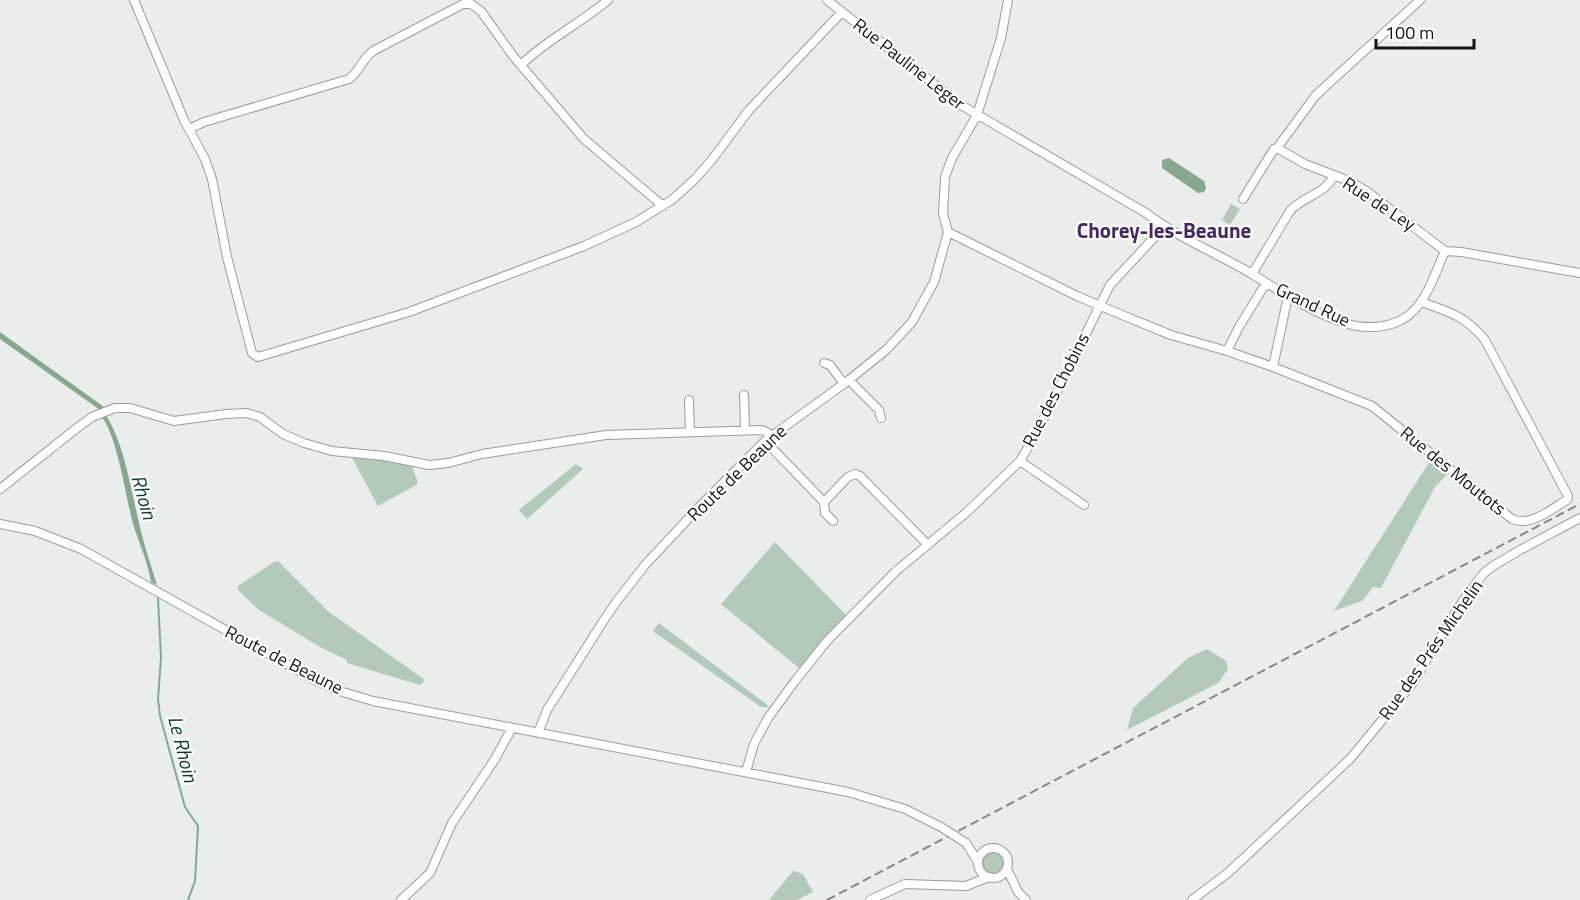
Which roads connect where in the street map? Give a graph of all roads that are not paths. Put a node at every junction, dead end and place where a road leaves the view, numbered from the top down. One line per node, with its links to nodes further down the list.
1 (134, 0): 9 (street)
2 (609, 0): 7 (street)
3 (827, 0): 6 (street, Rue Pauline Leger)
4 (1008, 0): 8 (street)
5 (1420, 0): 10 (street)
6 (842, 12): 8 (street, Rue Pauline Leger); 13 (street)
7 (522, 64): 9 (street); 13 (street)
8 (976, 115): 14 (street, Rue Pauline Leger); 15 (street)
9 (189, 129): 13 (street)
10 (1277, 148): 11 (street, Rue de Ley); 12 (street)
11 (1334, 175): 16 (street, Rue de Ley); 18 (street)
12 (1243, 199)
13 (663, 206)
14 (1164, 227): 18 (street, Grand Rue); 22 (street, Rue des Chobins)
15 (948, 232): 22 (street, Rue des Moutots); 26 (street, Route de Beaune)
16 (1446, 251): 17 (street); 21 (street, Grand Rue)
17 (1580, 273)
18 (1252, 274): 19 (street, Grand Rue)
19 (1266, 283): 20 (street, Grand Rue); 23 (street)
20 (1288, 296): 21 (street, Grand Rue); 25 (street)
21 (1421, 302): 25 (street, Rue des Moutots)
22 (1099, 305): 23 (street, Rue des Moutots); 33 (street, Rue des Chobins)
23 (1227, 351): 25 (street, Rue des Moutots)
24 (824, 363): 26 (street)
25 (1273, 367)
26 (846, 382): 29 (street); 32 (street, Route de Beaune)
27 (744, 395): 30 (street)
28 (689, 400): 31 (street)
29 (881, 418)
30 (745, 430): 31 (street); 32 (street)
31 (690, 432): 34 (street)
32 (769, 438): 35 (street); 42 (street, Route de Beaune)
33 (1020, 461): 36 (street); 40 (street, Rue des Chobins)
34 (0, 489)
35 (824, 502): 38 (street); 40 (street)
36 (1084, 505)
37 (1580, 518): 54 (street, Rue des Prés Michelin)
38 (832, 521)
39 (0, 524): 41 (street, Route de Beaune)
40 (928, 545): 43 (street, Rue des Chobins)
41 (512, 728): 42 (street, Route de Beaune); 51 (street)
42 (538, 733): 43 (street, Route de Beaune)
43 (746, 772): 44 (street, Route de Beaune, bridge)
44 (966, 843): 45 (street); 46 (street)
45 (986, 850): 46 (street); 47 (street)
46 (979, 865): 48 (street); 49 (street)
47 (1007, 869): 48 (street); 50 (street)
48 (992, 877): 49 (street); 50 (street)
49 (962, 886): 52 (street)
50 (1018, 892): 53 (street)
51 (401, 900)
52 (870, 900)
53 (1026, 900)
54 (1192, 900)

